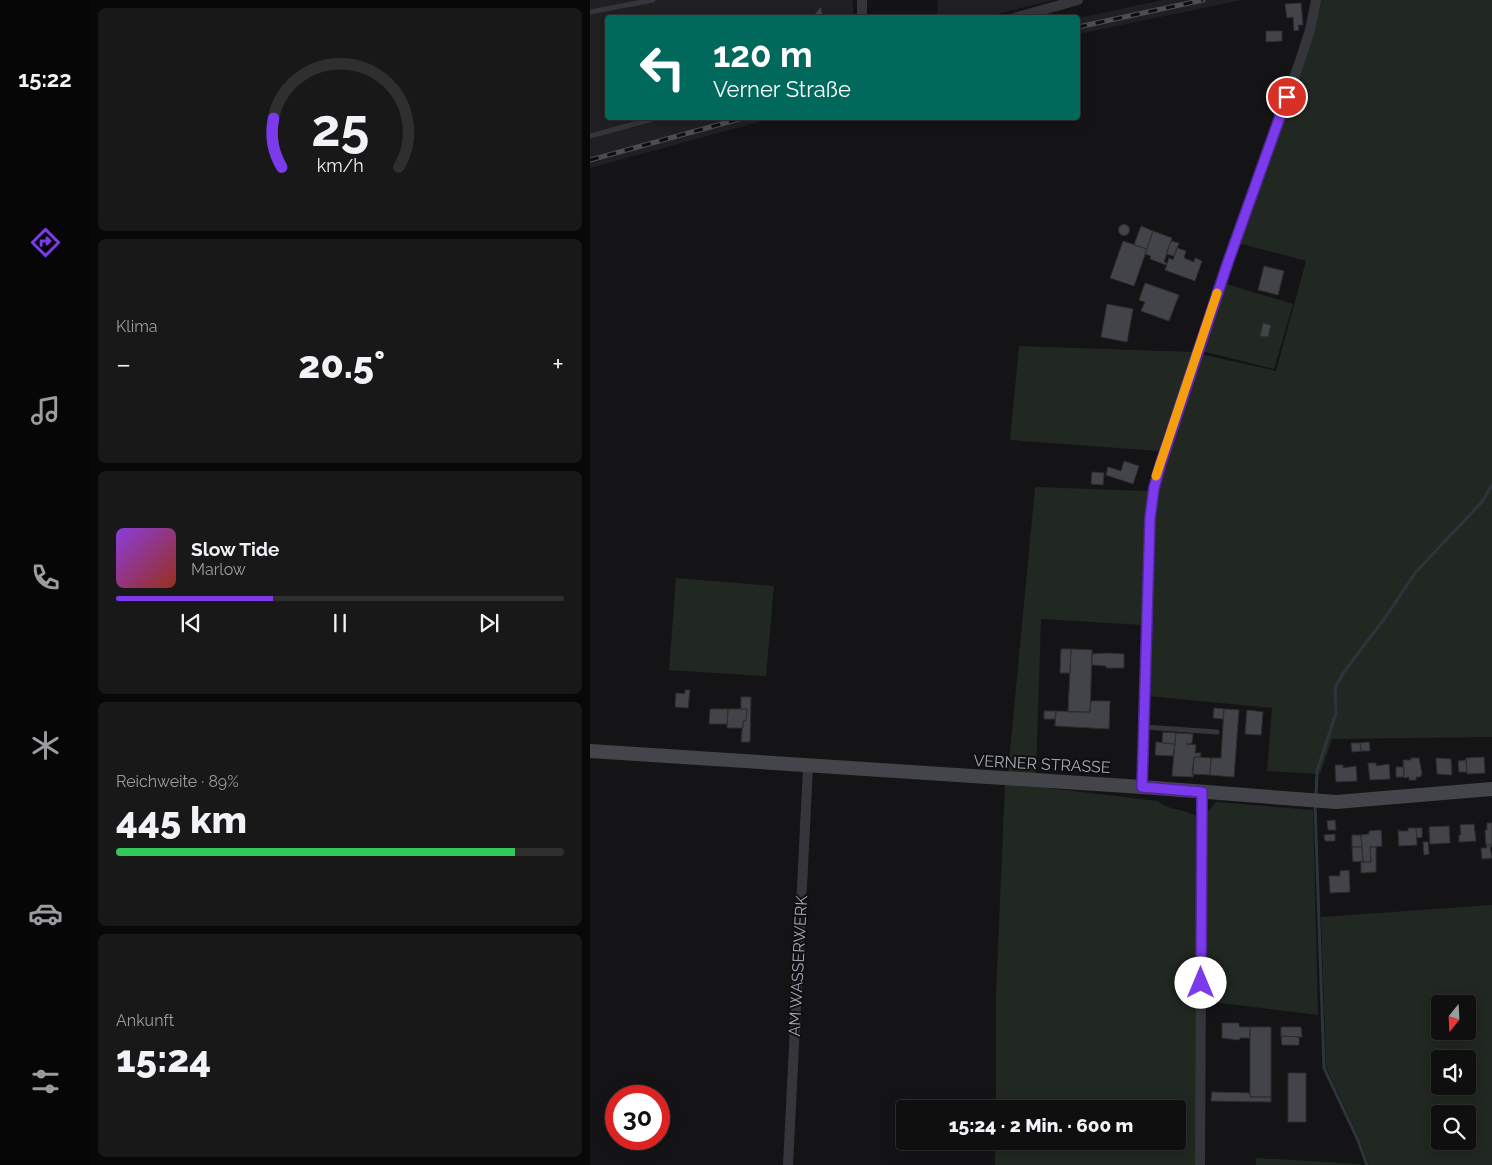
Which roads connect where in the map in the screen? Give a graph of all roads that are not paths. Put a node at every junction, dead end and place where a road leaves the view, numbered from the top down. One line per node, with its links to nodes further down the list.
1 (653, 0): 5 (lane)
2 (862, 0): 6 (street)
3 (1078, 0): 7 (street)
4 (1316, 0): 10 (street)
5 (590, 12)
6 (862, 15)
7 (1025, 15)
8 (649, 120): 9 (lane)
9 (590, 136)
10 (1144, 727): 11 (lane); 14 (street)
11 (1217, 732)
12 (590, 751): 13 (street, VERNER STRASSE)
13 (808, 767): 14 (street, VERNER STRASSE); 17 (street, AM WASSERWERK)
14 (1142, 787): 16 (street, VERNER STRASSE)
15 (1492, 789): 16 (street, VERNER STRASSE)
16 (1202, 792): 18 (street)
17 (788, 1165)
18 (1200, 1165)

